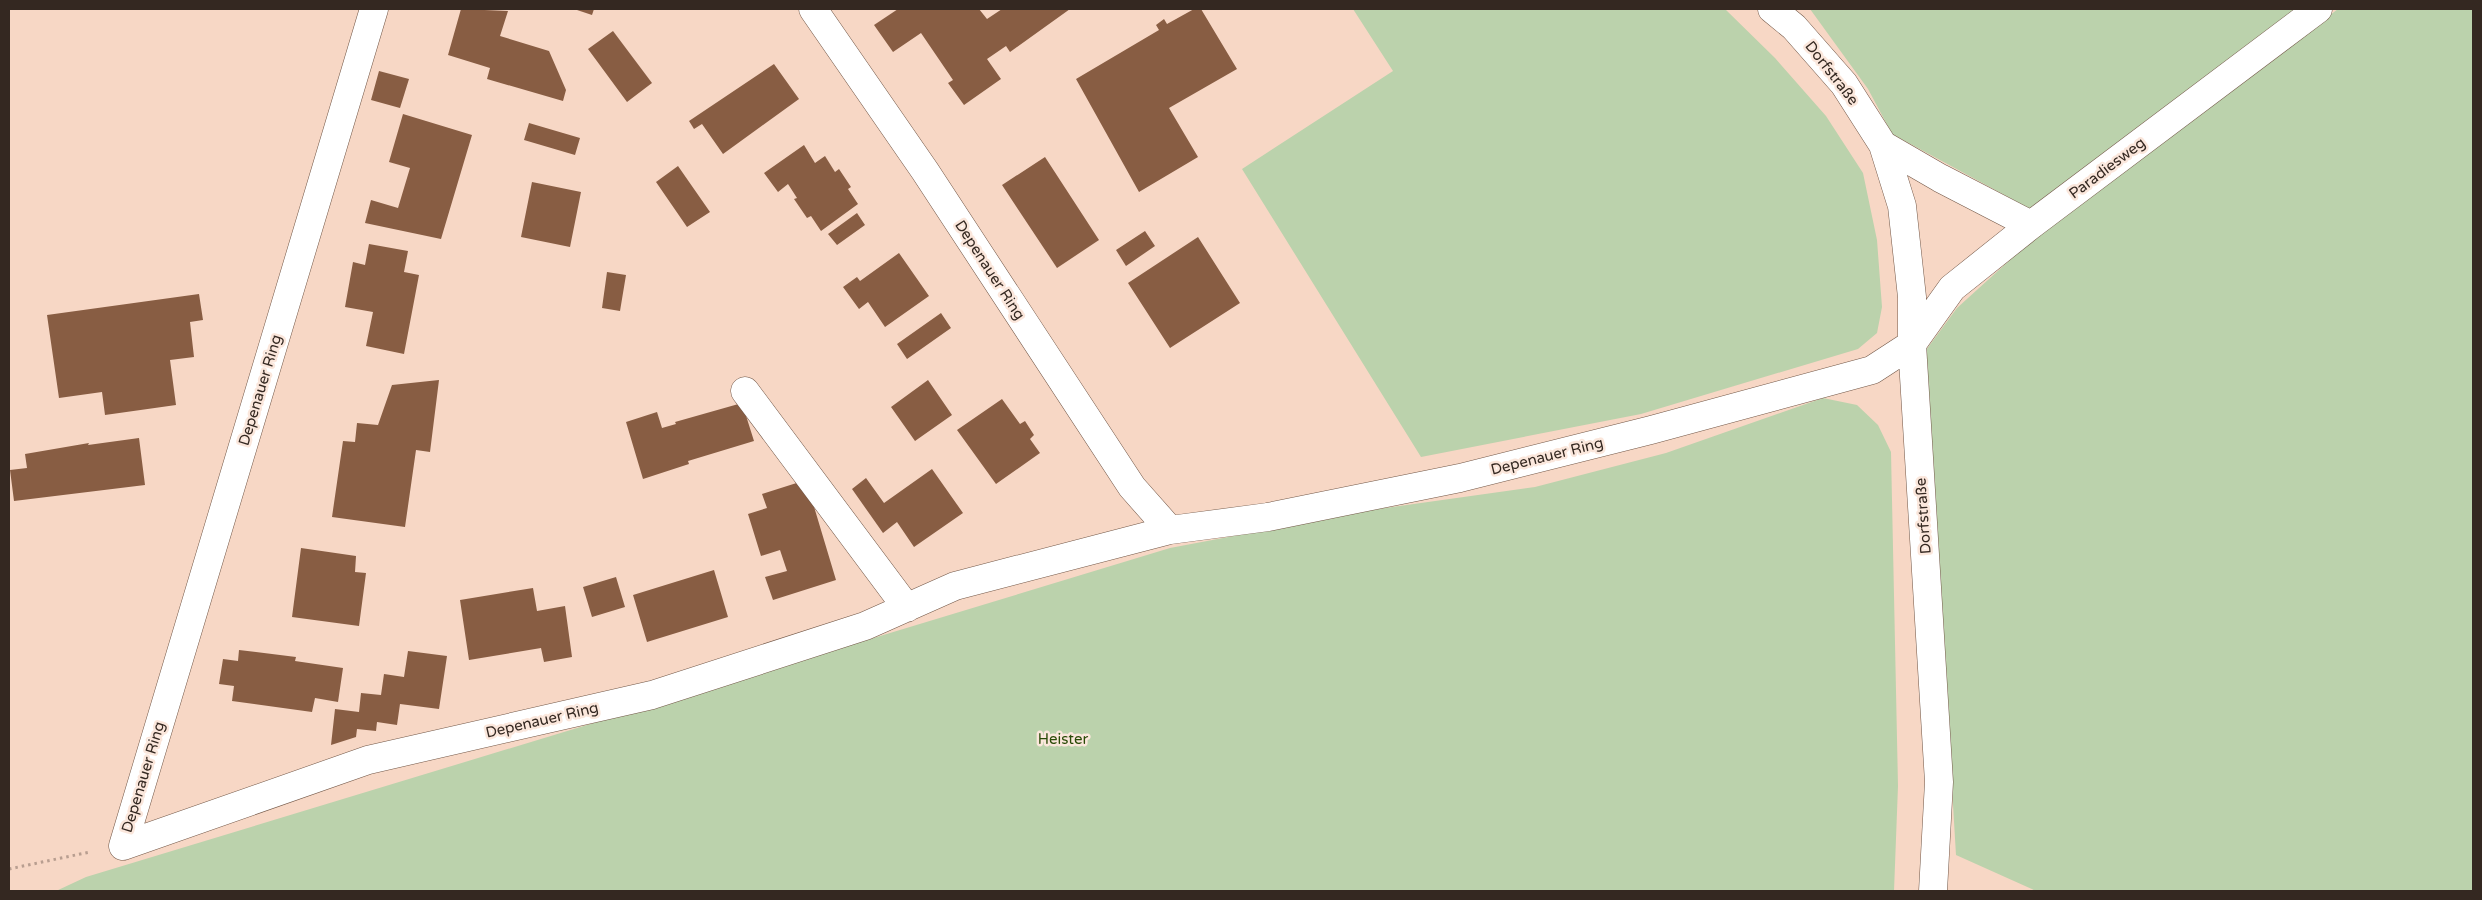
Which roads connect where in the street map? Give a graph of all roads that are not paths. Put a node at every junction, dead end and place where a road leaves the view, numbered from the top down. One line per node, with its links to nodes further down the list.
1 (374, 9): 10 (street, Depenauer Ring)
2 (813, 9): 9 (street, Depenauer Ring)
3 (1772, 9): 5 (street, Dorfstraße)
4 (2318, 9): 6 (street, Paradiesweg)
5 (1883, 144): 6 (street, Dorfstraße); 7 (street, Dorfstraße)
6 (2031, 225): 7 (street, Paradiesweg)
7 (1912, 344): 9 (street, Depenauer Ring); 11 (street, Dorfstraße)
8 (745, 390): 10 (street)
9 (1170, 530): 10 (street, Depenauer Ring)
10 (907, 608)
11 (1933, 891)

